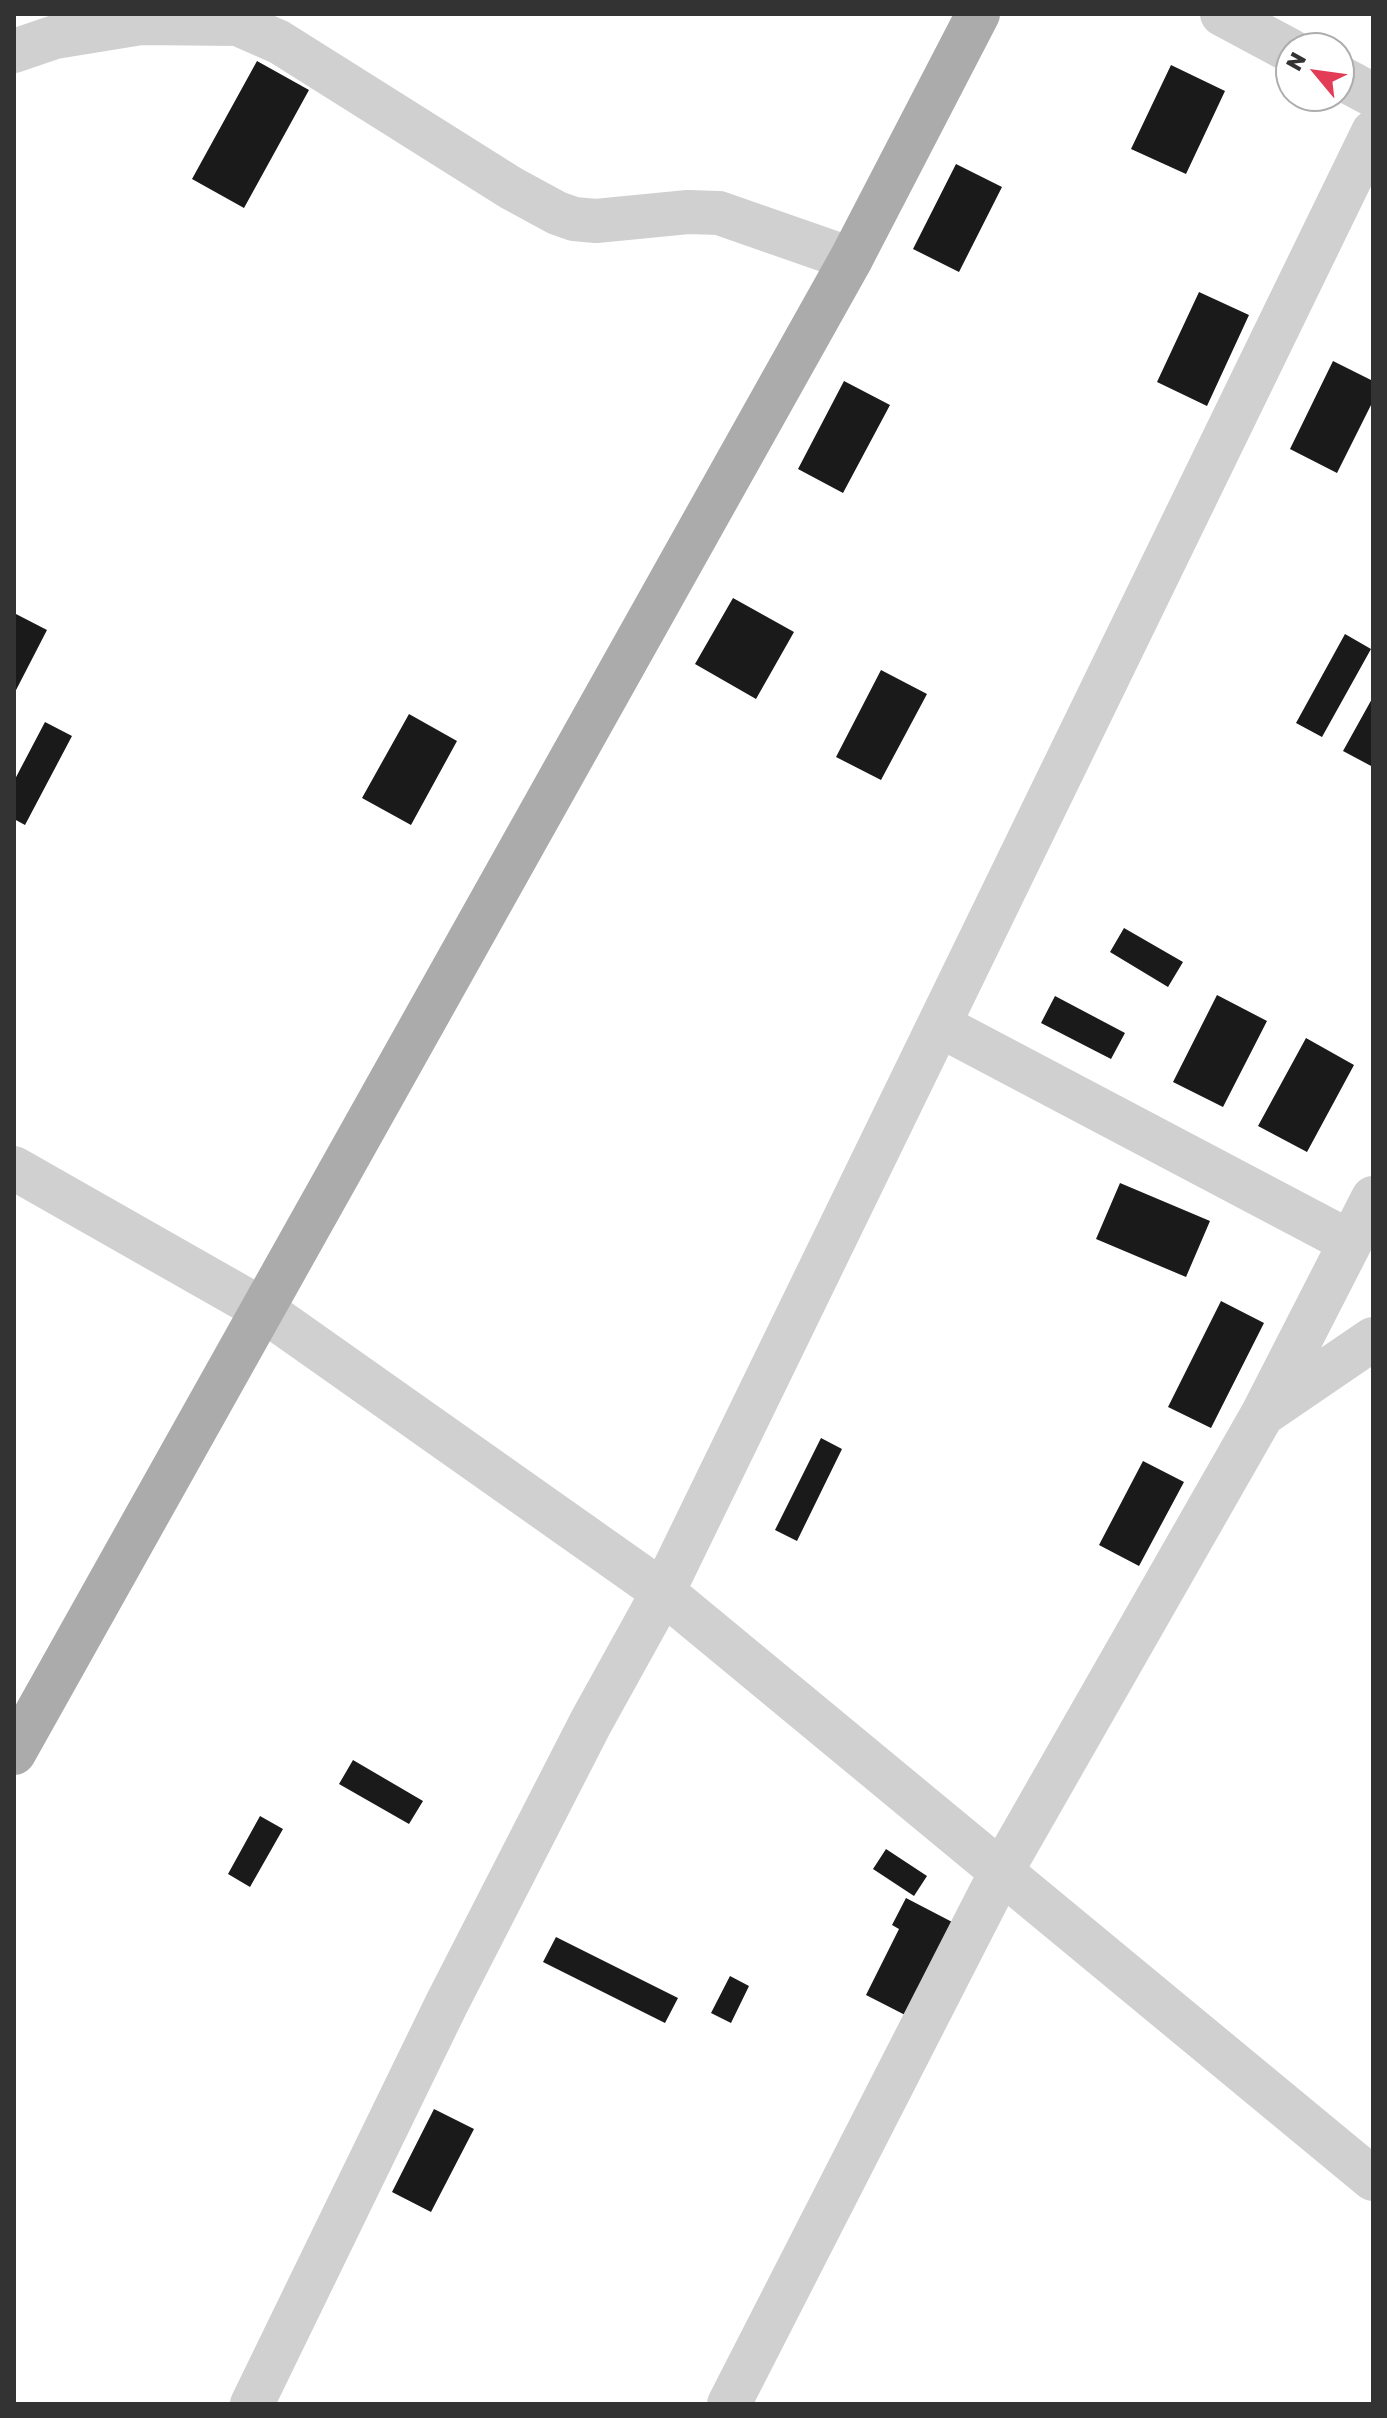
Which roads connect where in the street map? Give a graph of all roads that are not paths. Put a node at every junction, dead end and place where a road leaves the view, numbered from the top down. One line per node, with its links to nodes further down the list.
1 (978, 14): 8 (main road)
2 (1222, 14): 3 (street)
3 (1275, 42)
4 (14, 51): 8 (street)
5 (1355, 85): 6 (street)
6 (1373, 95)
7 (1373, 132): 9 (street)
8 (851, 259): 13 (main road)
9 (939, 1025): 12 (street); 16 (street)
10 (14, 1168): 13 (street)
11 (1373, 1198): 12 (street)
12 (1350, 1242): 15 (street)
13 (262, 1309): 16 (street); 17 (main road)
14 (1373, 1339): 15 (street)
15 (1262, 1415): 18 (street)
16 (663, 1592): 18 (street); 20 (street)
17 (14, 1753)
18 (1001, 1872): 19 (street); 21 (street)
19 (1373, 2179)
20 (252, 2404)
21 (729, 2404)

